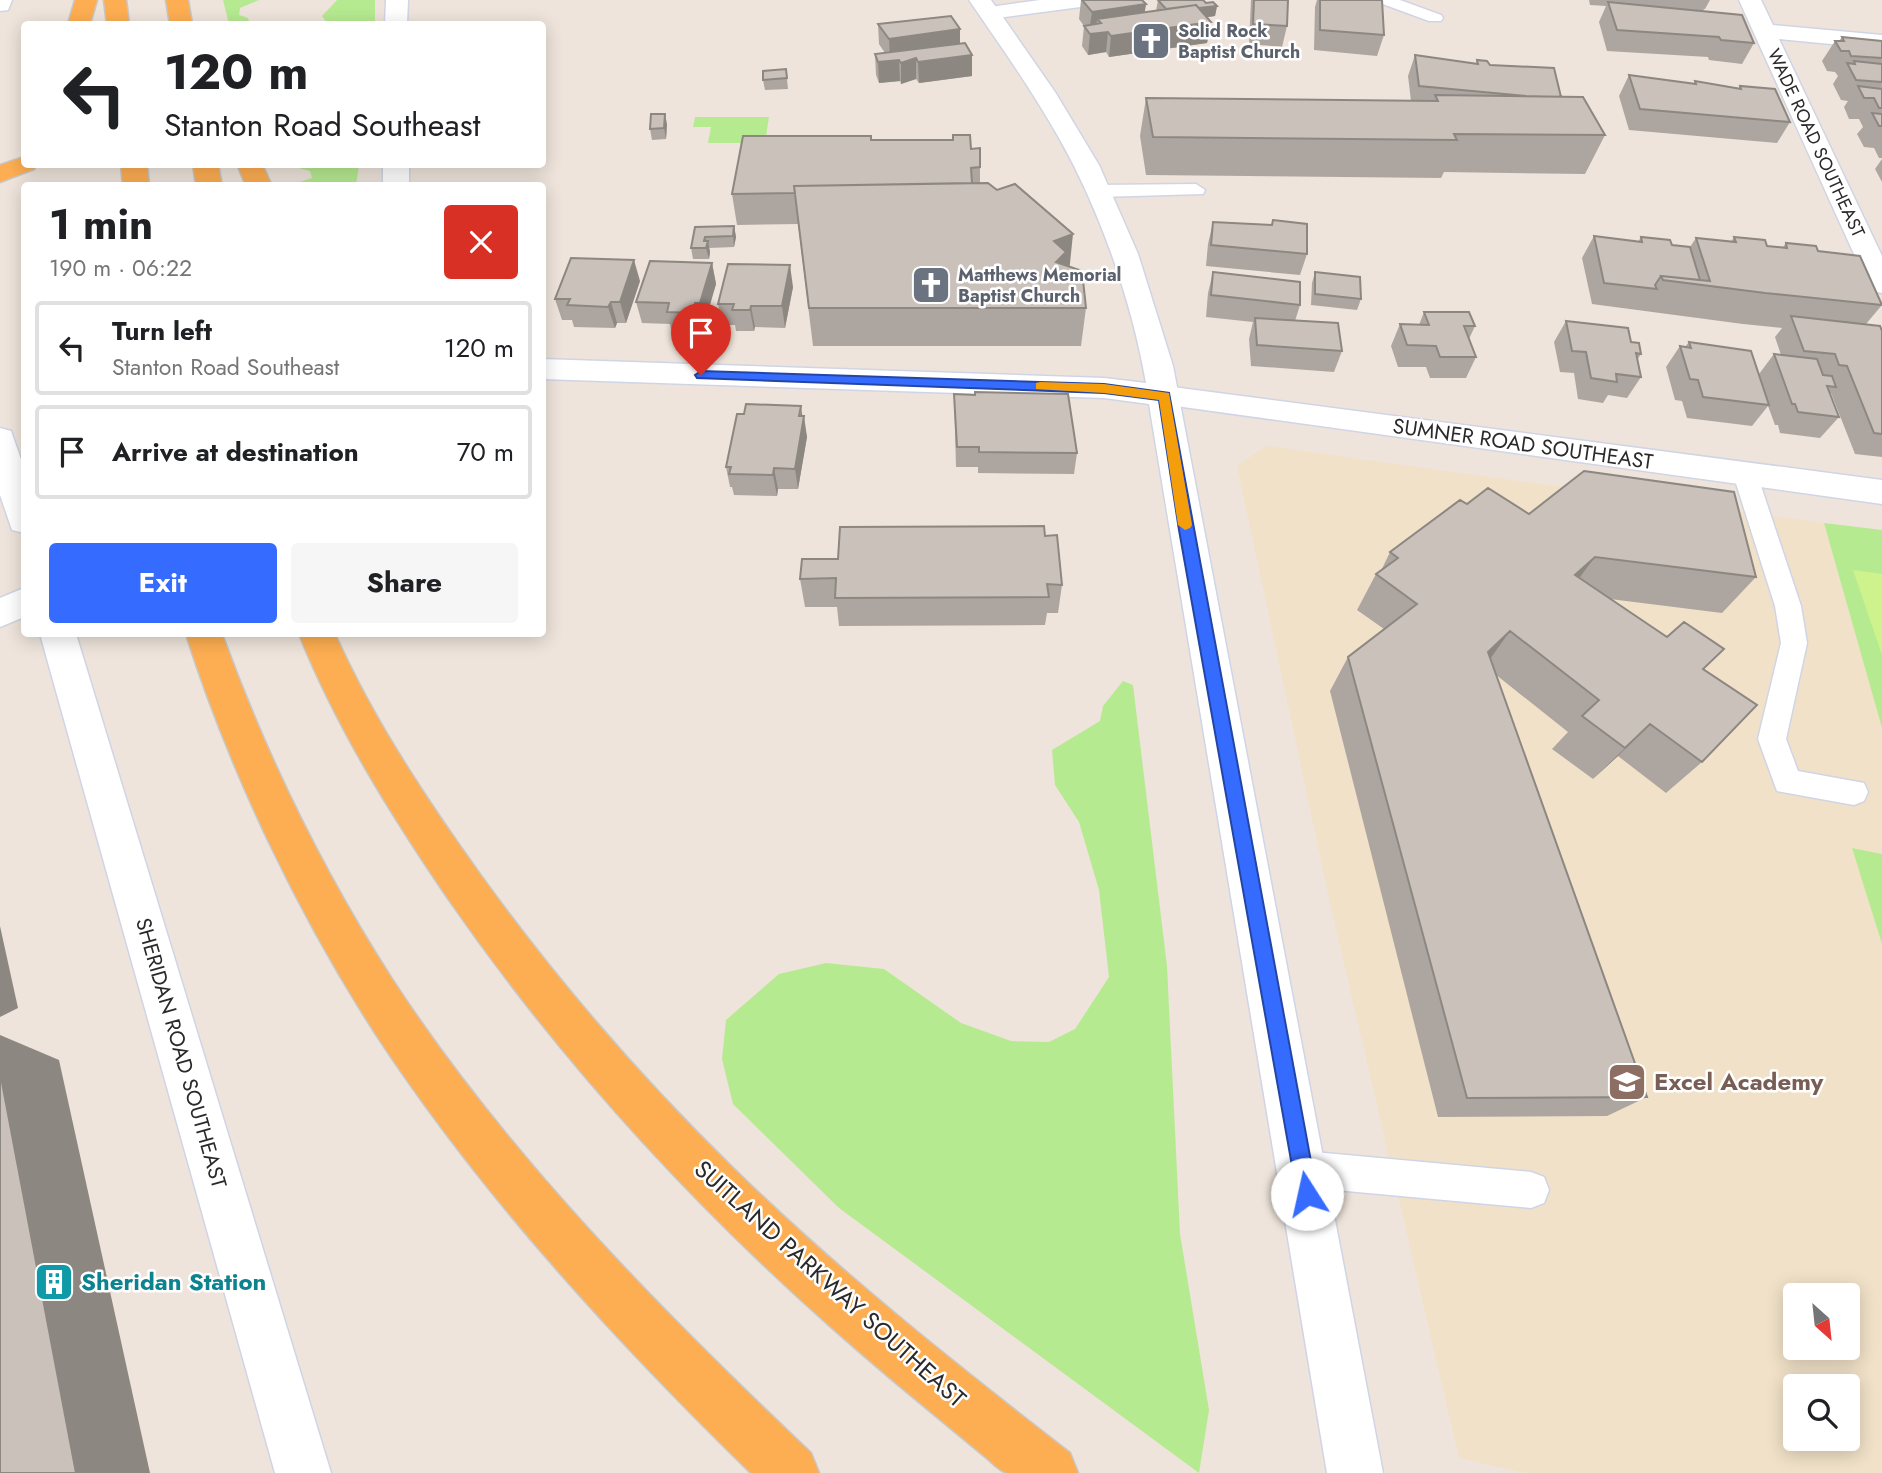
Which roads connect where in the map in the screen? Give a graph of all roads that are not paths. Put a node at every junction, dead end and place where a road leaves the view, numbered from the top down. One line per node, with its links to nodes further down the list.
1 (86, 0): 10 (highway)
2 (116, 0): 11 (highway)
3 (177, 0): 12 (highway)
4 (397, 0): 13 (main road)
5 (1088, 0): 8 (main road)
6 (1385, 0): 9 (lane)
7 (1750, 0): 14 (main road, WADE ROAD SOUTHEAST)
8 (985, 7): 19 (main road)
9 (1436, 18)
10 (80, 21)
11 (118, 21)
12 (180, 21)
13 (396, 21)
14 (1765, 31): 15 (main road); 20 (main road, WADE ROAD SOUTHEAST)
15 (1882, 42)
16 (21, 166): 17 (highway)
17 (0, 174)
18 (1196, 190): 19 (lane)
19 (1099, 191): 22 (main road)
20 (1872, 279)
21 (546, 369): 22 (main road, SUMNER ROAD SOUTHEAST)
22 (1165, 396): 24 (main road, SUMNER ROAD SOUTHEAST); 33 (main road)
23 (0, 439): 26 (main road)
24 (1745, 474): 25 (main road, SUMNER ROAD SOUTHEAST); 32 (lane)
25 (1882, 492)
26 (21, 511)
27 (21, 603): 28 (main road)
28 (0, 613)
29 (59, 637): 35 (main road, SHERIDAN ROAD SOUTHEAST)
30 (205, 637): 36 (highway)
31 (318, 637): 37 (highway, SUITLAND PARKWAY SOUTHEAST)
32 (1854, 792)
33 (1303, 1169): 34 (lane); 38 (main road)
34 (1531, 1190)
35 (303, 1473)
36 (791, 1473)
37 (1050, 1473)
38 (1355, 1473)

